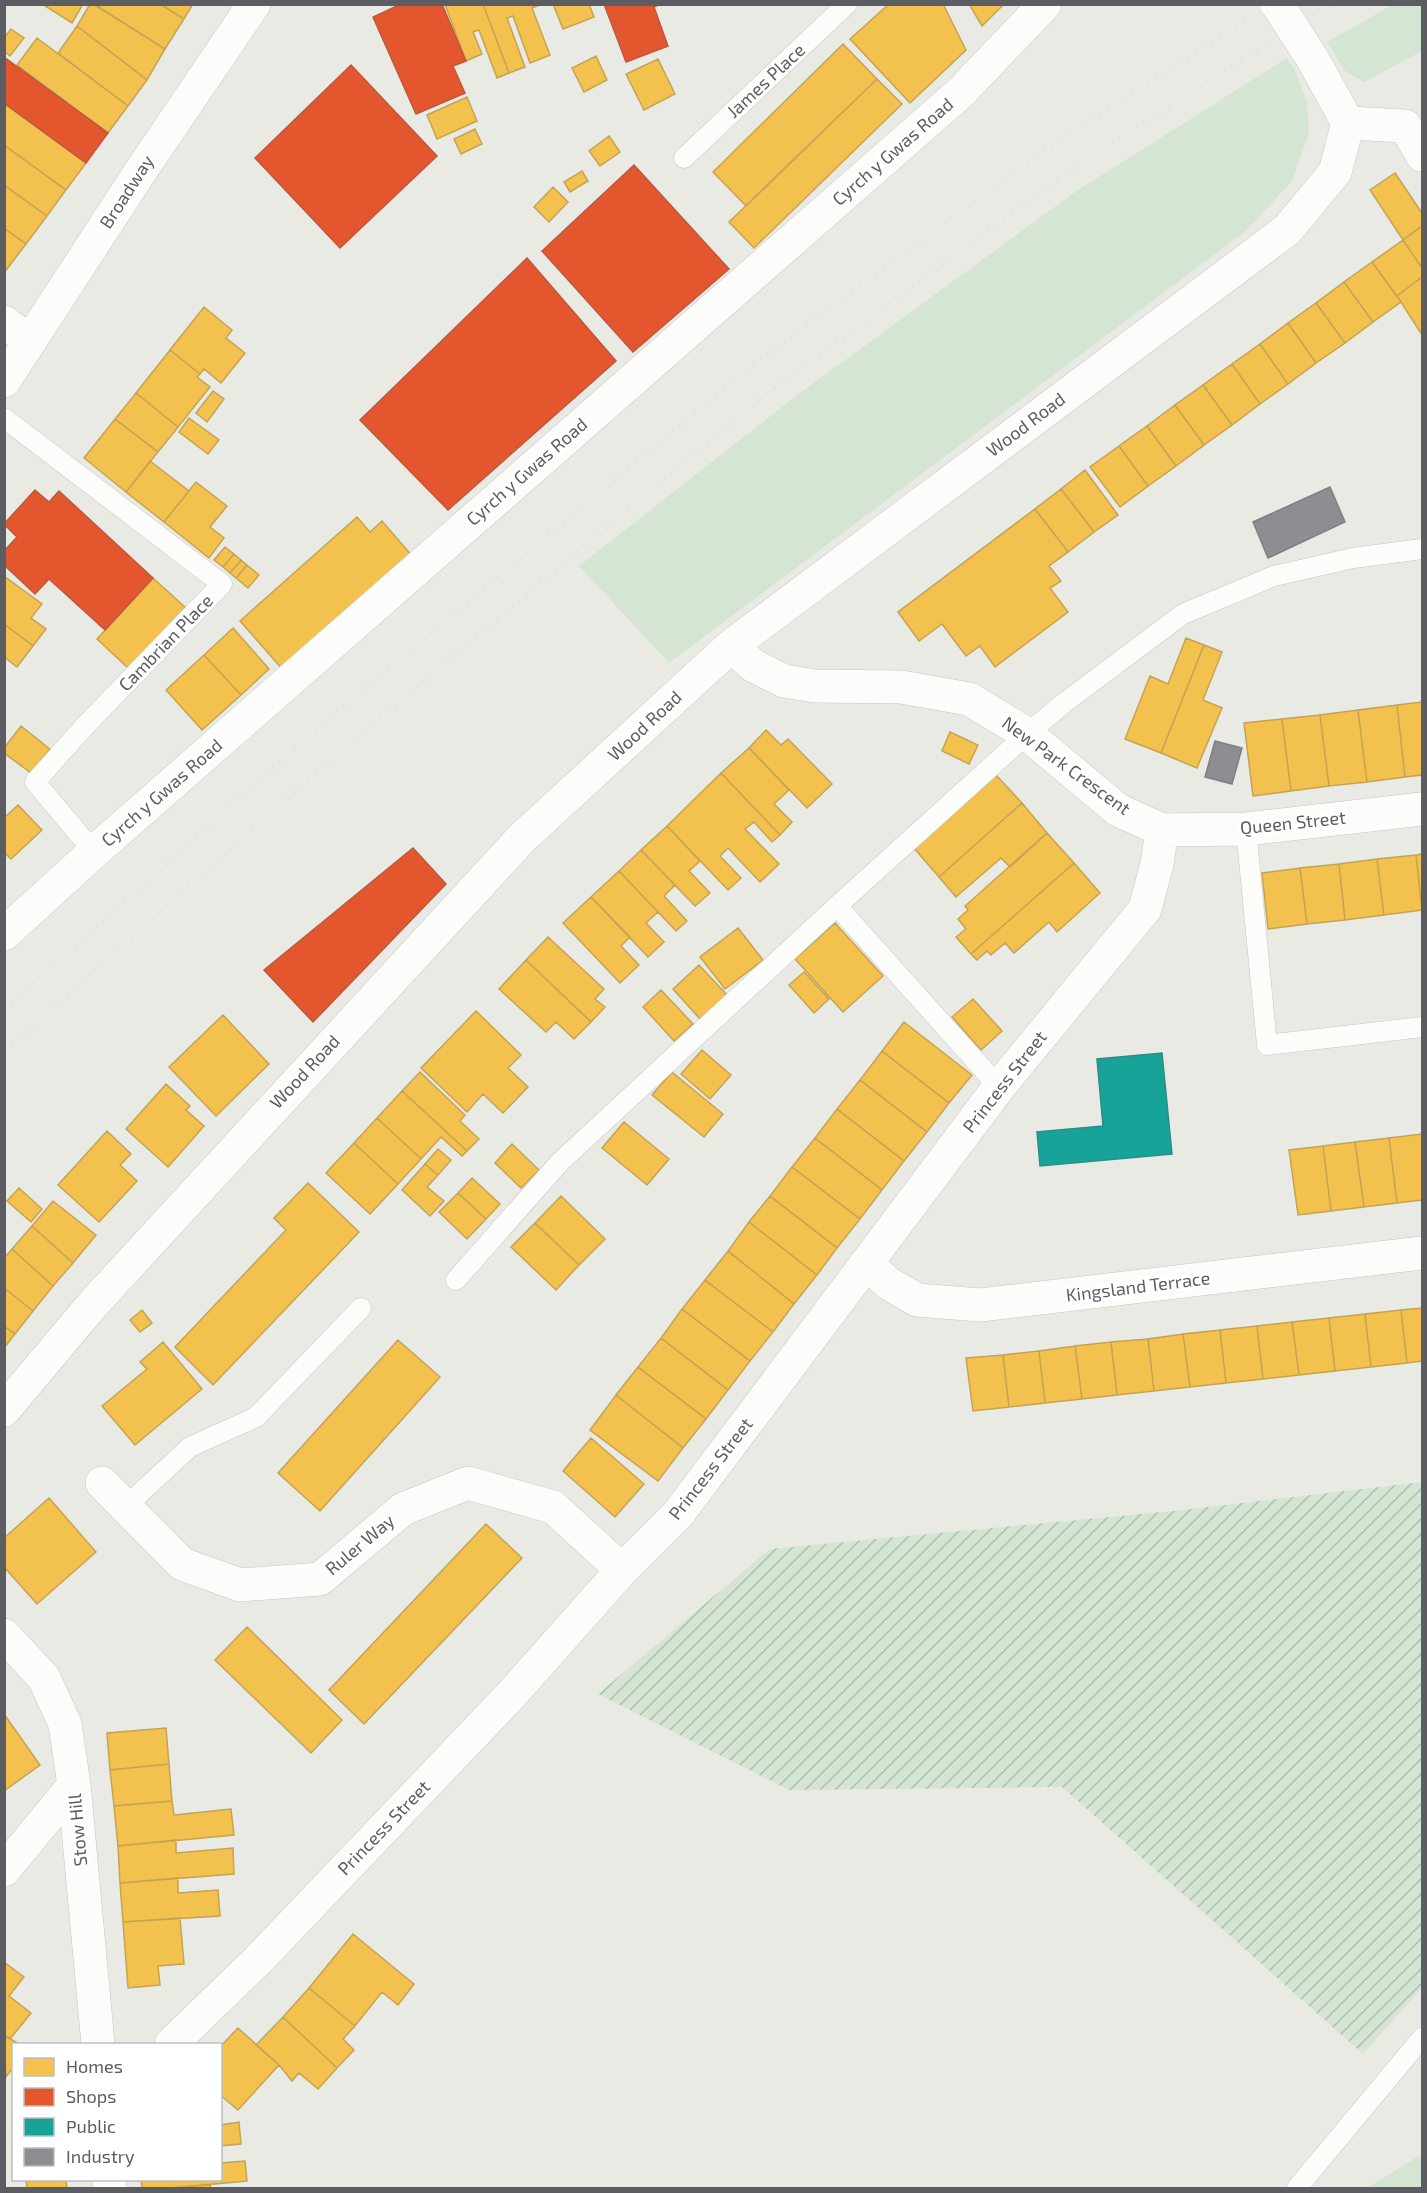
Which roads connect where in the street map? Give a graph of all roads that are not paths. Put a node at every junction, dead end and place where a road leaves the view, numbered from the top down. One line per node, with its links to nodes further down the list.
1 (847, 4): 7 (lane, James Place)
2 (1045, 4): 17 (street, Cyrch y Gwas Road)
3 (1277, 4): 5 (street, bridge)
4 (255, 5): 8 (street, Broadway)
5 (1347, 123): 6 (street); 12 (street, Wood Road)
6 (1422, 155)
7 (684, 159)
8 (17, 332): 9 (street, Broadway)
9 (4, 381)
10 (4, 418): 17 (lane, Cambrian Place)
11 (1422, 549): 13 (lane)
12 (731, 646): 13 (street, New Park Crescent); 26 (street, Wood Road)
13 (1027, 734): 16 (street, New Park Crescent); 18 (lane)
14 (1422, 809): 15 (street, Queen Street)
15 (1246, 829): 16 (street, Queen Street); 20 (lane)
16 (1162, 830): 21 (street, Princess Street)
17 (94, 852): 19 (street, Cyrch y Gwas Road)
18 (837, 906): 21 (lane); 24 (lane)
19 (4, 934)
20 (1422, 1027)
21 (999, 1087): 23 (street, Princess Street)
22 (1422, 1253): 23 (street, Kingsland Terrace)
23 (866, 1263): 29 (street, Princess Street)
24 (456, 1280)
25 (361, 1308): 28 (lane)
26 (4, 1410)
27 (102, 1483): 28 (street, Ruler Way)
28 (126, 1506): 29 (street, Ruler Way)
29 (622, 1570): 35 (street, Princess Street)
30 (9, 1647): 31 (street, Stow Hill)
31 (74, 1785): 32 (street); 34 (street, Stow Hill)
32 (4, 1870)
33 (1422, 2037): 36 (lane)
34 (98, 2043)
35 (172, 2043)
36 (1297, 2188)

